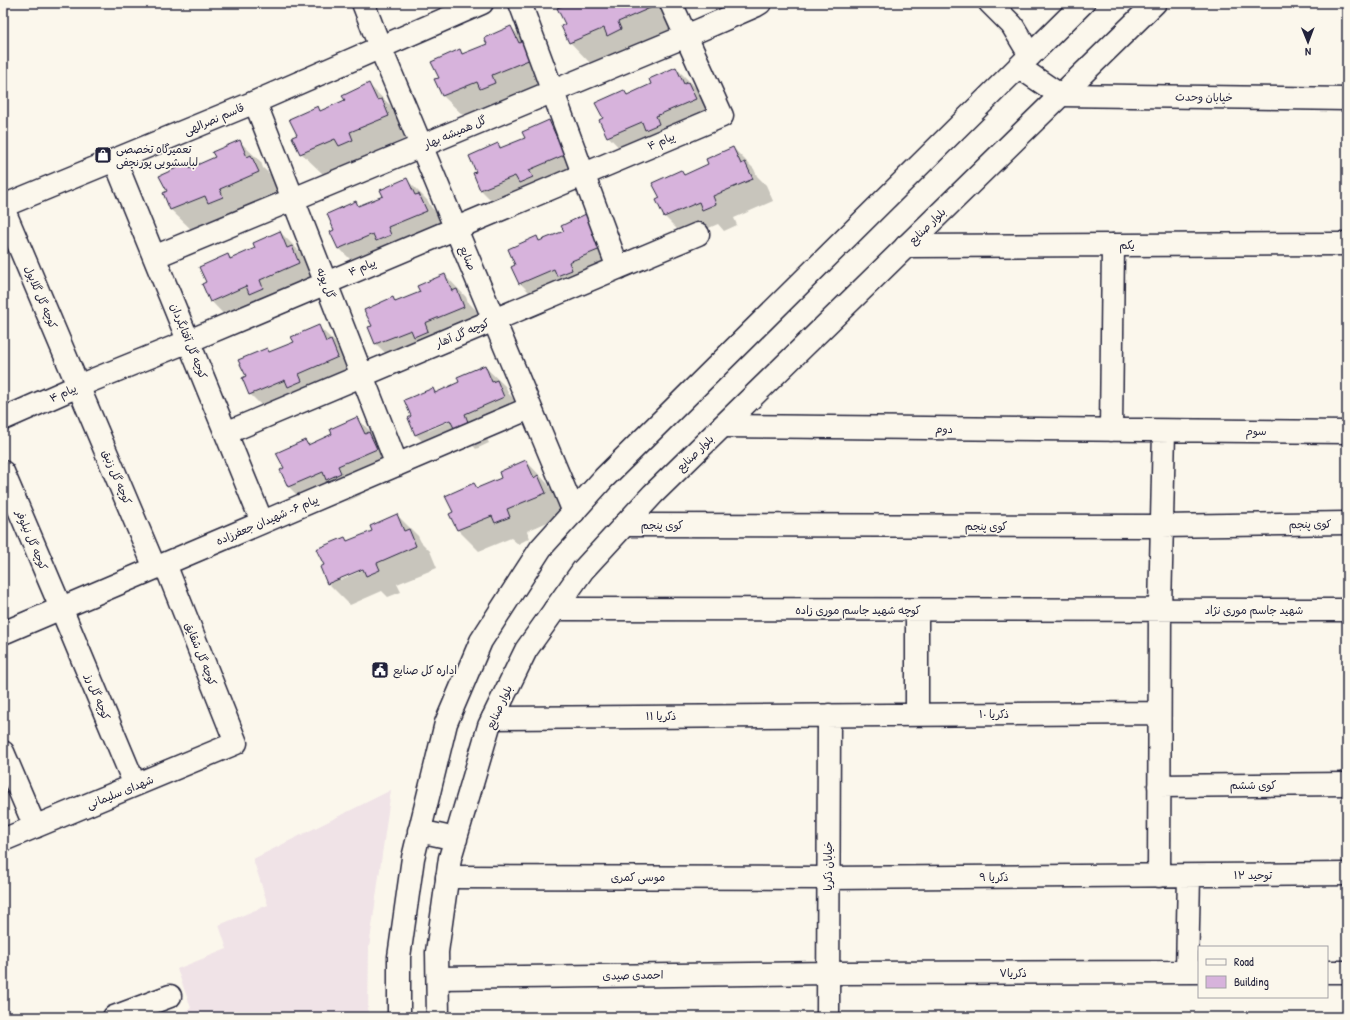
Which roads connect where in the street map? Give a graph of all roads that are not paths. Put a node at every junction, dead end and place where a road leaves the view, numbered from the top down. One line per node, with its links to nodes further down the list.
1 (363, 3): 10 (street, صنایع)
2 (482, 3): 10 (street, قاسم نصرالهی)
3 (520, 3): 12 (street)
4 (671, 3): 9 (street)
5 (990, 3): 11 (street)
6 (1083, 3): 11 (street)
7 (1155, 3): 13 (street, بلوار صنایع)
8 (757, 5): 9 (street, گل همیشه بهار)
9 (686, 36): 12 (street, گل همیشه بهار); 18 (street, پیام ۴)
10 (380, 47): 15 (street, قاسم نصرالهی); 16 (street, صنایع)
11 (1025, 61): 13 (street); 42 (street)
12 (553, 91): 16 (street, گل همیشه بهار); 18 (street)
13 (1060, 96): 14 (street, خیابان وحدت); 24 (street, بلوار صنایع)
14 (1347, 99)
15 (255, 102): 17 (street, قاسم نصرالهی); 19 (street, گل پونه)
16 (421, 146): 19 (street, گل همیشه بهار); 21 (street, صنایع)
17 (115, 161): 20 (street, قاسم نصرالهی); 26 (street, کوچه گل آفتابگردان)
18 (584, 174): 21 (street, پیام ۴); 27 (street)
19 (293, 200): 26 (street, گل همیشه بهار); 28 (street, گل پونه)
20 (3, 207): 32 (street, کوچه گل گلاپول)
21 (455, 228): 28 (street, پیام ۴); 29 (street, صنایع)
22 (698, 234): 27 (street, کوچه گل آهار)
23 (1347, 244): 25 (street, یکم)
24 (906, 246): 25 (street, یکم); 35 (street, بلوار صنایع)
25 (1113, 246): 36 (street)
26 (154, 257): 30 (street, کوچه گل آفتابگردان)
27 (618, 268): 29 (street, کوچه گل آهار)
28 (326, 283): 30 (street, پیام ۴); 31 (street, گل پونه)
29 (494, 320): 31 (street, کوچه گل آهار); 33 (street, صنایع)
30 (189, 341): 32 (street, پیام ۴); 39 (street, کوچه گل آفتابگردان)
31 (362, 375): 39 (street, کوچه گل آهار); 40 (street, گل پونه)
32 (78, 386): 34 (street, پیام ۴); 47 (street, کوچه گل زنبق)
33 (530, 408): 40 (street, پیام ۶- شهیدان جعفرزاده); 42 (street, صنایع)
34 (3, 419)
35 (723, 426): 36 (street, دوم); 45 (street, بلوار صنایع)
36 (1111, 430): 37 (street, دوم)
37 (1164, 431): 38 (street, سوم); 46 (street)
38 (1347, 432)
39 (226, 433): 43 (street, کوچه گل آفتابگردان)
40 (397, 465): 43 (street, پیام ۶- شهیدان جعفرزاده)
41 (3, 472): 48 (street, کوچه گل نیلوفر)
42 (574, 512): 64 (street)
43 (262, 522): 47 (street, پیام ۶- شهیدان جعفرزاده)
44 (1347, 523): 46 (street, کوی پنجم)
45 (624, 525): 46 (street, کوی پنجم); 49 (street, بلوار صنایع)
46 (1162, 526): 51 (street)
47 (160, 566): 48 (street, پیام ۶- شهیدان جعفرزاده); 58 (street, کوچه گل شقایق)
48 (62, 608): 53 (street, پیام ۶- شهیدان جعفرزاده); 61 (street, کوچه گل رز)
49 (555, 609): 50 (street, کوچه شهید جاسم موری زاده); 57 (street, بلوار صنایع)
50 (916, 610): 51 (street, کوچه شهید جاسم موری زاده); 55 (street)
51 (1160, 610): 52 (street, شهید جاسم موری نژاد); 54 (street)
52 (1347, 610)
53 (3, 633)
54 (1159, 713): 55 (street, ذکریا ۱۰); 62 (street)
55 (917, 714): 56 (street, ذکریا ۱۰)
56 (829, 715): 57 (street, ذکریا ۱۱); 71 (street, خیابان ذکریا)
57 (493, 718): 65 (street, بلوار صنایع)
58 (236, 743): 61 (street, شهدای سلیمانی)
59 (3, 752): 63 (street)
60 (1347, 784): 62 (street, کوی ششم)
61 (135, 785): 63 (street, شهدای سلیمانی)
62 (1159, 786): 68 (street)
63 (35, 827): 66 (street, شهدای سلیمانی)
64 (419, 831): 65 (street); 79 (street)
65 (456, 839): 70 (street, بلوار صنایع)
66 (3, 840)
67 (1347, 874): 69 (street, توحید ۱۲)
68 (1159, 876): 69 (street, توحید ۱۲); 71 (street, ذکریا ۹)
69 (1188, 876): 72 (street)
70 (447, 877): 71 (street, موسی کمری); 76 (street, بلوار صنایع)
71 (828, 878): 75 (street, خیابان ذکریا)
72 (1193, 972): 75 (street, ذکریا۷)
73 (1328, 972): 74 (street)
74 (1347, 972)
75 (828, 973): 76 (street, احمدی صیدی); 81 (street, خیابان ذکریا)
76 (438, 978): 80 (street, بلوار صنایع)
77 (170, 996): 78 (street)
78 (114, 1017)
79 (399, 1017)
80 (438, 1017)
81 (828, 1017)

